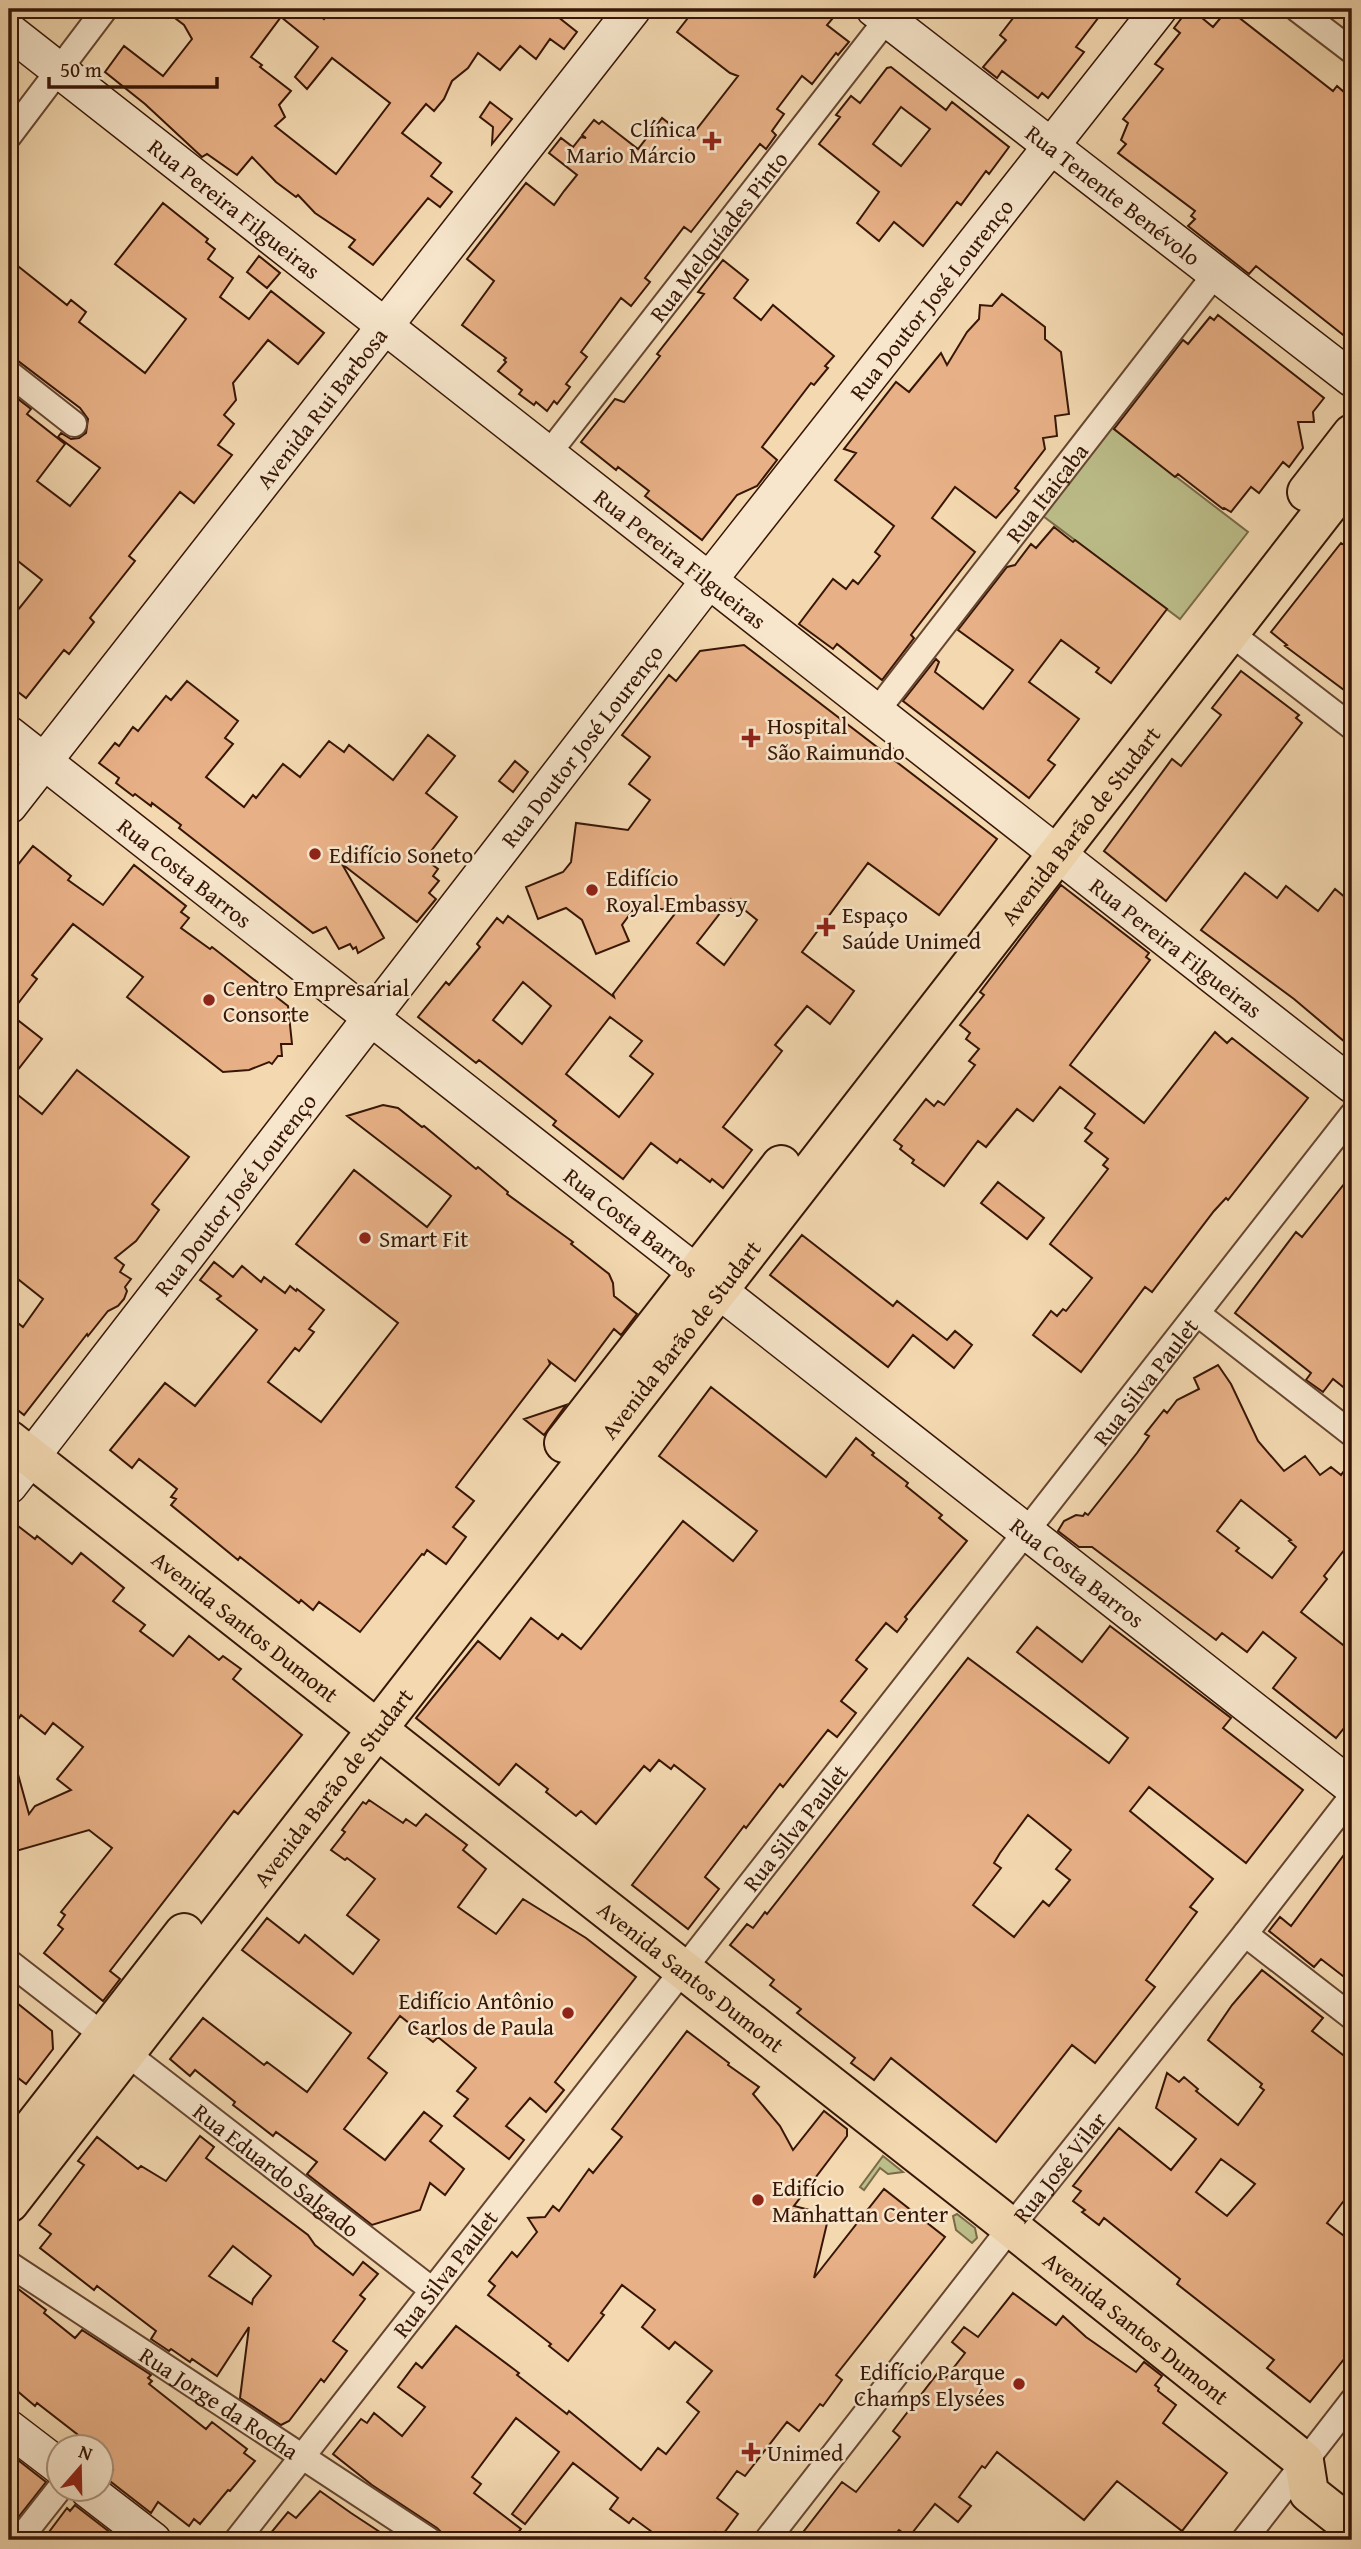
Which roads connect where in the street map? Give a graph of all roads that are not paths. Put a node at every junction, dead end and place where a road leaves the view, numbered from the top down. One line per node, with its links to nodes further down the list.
1 (105, 9): 8 (street)
2 (633, 9): 12 (street, Avenida Rui Barbosa)
3 (1159, 9): 10 (street, Rua Doutor José Lourenço)
4 (1297, 9): 7 (street)
5 (881, 14): 10 (street, Rua Tenente Benévolo); 17 (street, Rua Melquíades Pinto)
6 (9, 31): 8 (street, Rua Pereira Filgueiras)
7 (1352, 51)
8 (59, 69): 9 (street); 12 (street, Rua Pereira Filgueiras)
9 (9, 136)
10 (1050, 146): 11 (street, Rua Tenente Benévolo); 19 (street, Rua Doutor José Lourenço)
11 (1216, 273): 14 (street, Rua Tenente Benévolo); 21 (street, Rua Itaiçaba)
12 (383, 326): 17 (street, Rua Pereira Filgueiras); 24 (street, Avenida Rui Barbosa)
13 (9, 373): 15 (street)
14 (1352, 379)
15 (74, 425)
16 (1352, 434): 26 (main road, Avenida Barão de Studart)
17 (549, 453): 19 (street, Rua Pereira Filgueiras)
18 (1352, 475): 20 (main road, Avenida Barão de Studart)
19 (710, 579): 21 (street, Rua Pereira Filgueiras); 27 (street, Rua Doutor José Lourenço)
20 (1229, 632): 22 (street); 26 (main road, Avenida Barão de Studart)
21 (876, 712): 26 (street, Rua Pereira Filgueiras)
22 (1352, 727)
23 (9, 734): 24 (street, Rua Costa Barros)
24 (43, 762): 25 (street, Avenida Rui Barbosa); 27 (street, Rua Costa Barros)
25 (9, 806)
26 (1048, 846): 28 (street, Rua Pereira Filgueiras); 30 (main road, Avenida Barão de Studart)
27 (370, 1018): 30 (street, Rua Costa Barros); 33 (street, Rua Doutor José Lourenço)
28 (1352, 1084)
29 (1352, 1115): 31 (street, Rua Silva Paulet)
30 (707, 1281): 34 (street, Rua Costa Barros); 35 (main road, Avenida Barão de Studart)
31 (1198, 1314): 32 (street); 34 (street, Rua Silva Paulet)
32 (1352, 1434)
33 (16, 1461): 35 (main road, Avenida Santos Dumont)
34 (1026, 1532): 36 (street, Rua Costa Barros); 40 (street, Rua Silva Paulet)
35 (367, 1721): 40 (main road, Avenida Santos Dumont); 42 (main road, Avenida Barão de Studart)
36 (1352, 1787)
37 (1352, 1796): 38 (street, Rua José Vilar)
38 (1245, 1934): 41 (street); 45 (street, Rua José Vilar)
39 (9, 1962): 42 (street, Rua Eduardo Salgado)
40 (683, 1970): 45 (main road, Avenida Santos Dumont); 47 (street, Rua Silva Paulet)
41 (1352, 2017)
42 (114, 2044): 43 (main road, Avenida Barão de Studart); 44 (main road, Avenida Barão de Studart); 47 (street, Rua Eduardo Salgado)
43 (9, 2158)
44 (9, 2203)
45 (1011, 2227): 52 (main road, Avenida Santos Dumont); 56 (street, Rua José Vilar)
46 (9, 2264): 51 (street, Rua Jorge da Rocha)
47 (430, 2289): 51 (street, Rua Silva Paulet)
48 (1352, 2401): 52 (street)
49 (9, 2428): 50 (street)
50 (46, 2457)
51 (301, 2457): 59 (street, Rua Silva Paulet); 60 (street, Rua Jorge da Rocha)
52 (1304, 2461): 55 (main road); 61 (street)
53 (47, 2504): 57 (street)
54 (106, 2504): 58 (street)
55 (1352, 2527)
56 (772, 2539)
57 (19, 2540)
58 (153, 2540)
59 (237, 2540)
60 (429, 2540)
61 (1244, 2540)

